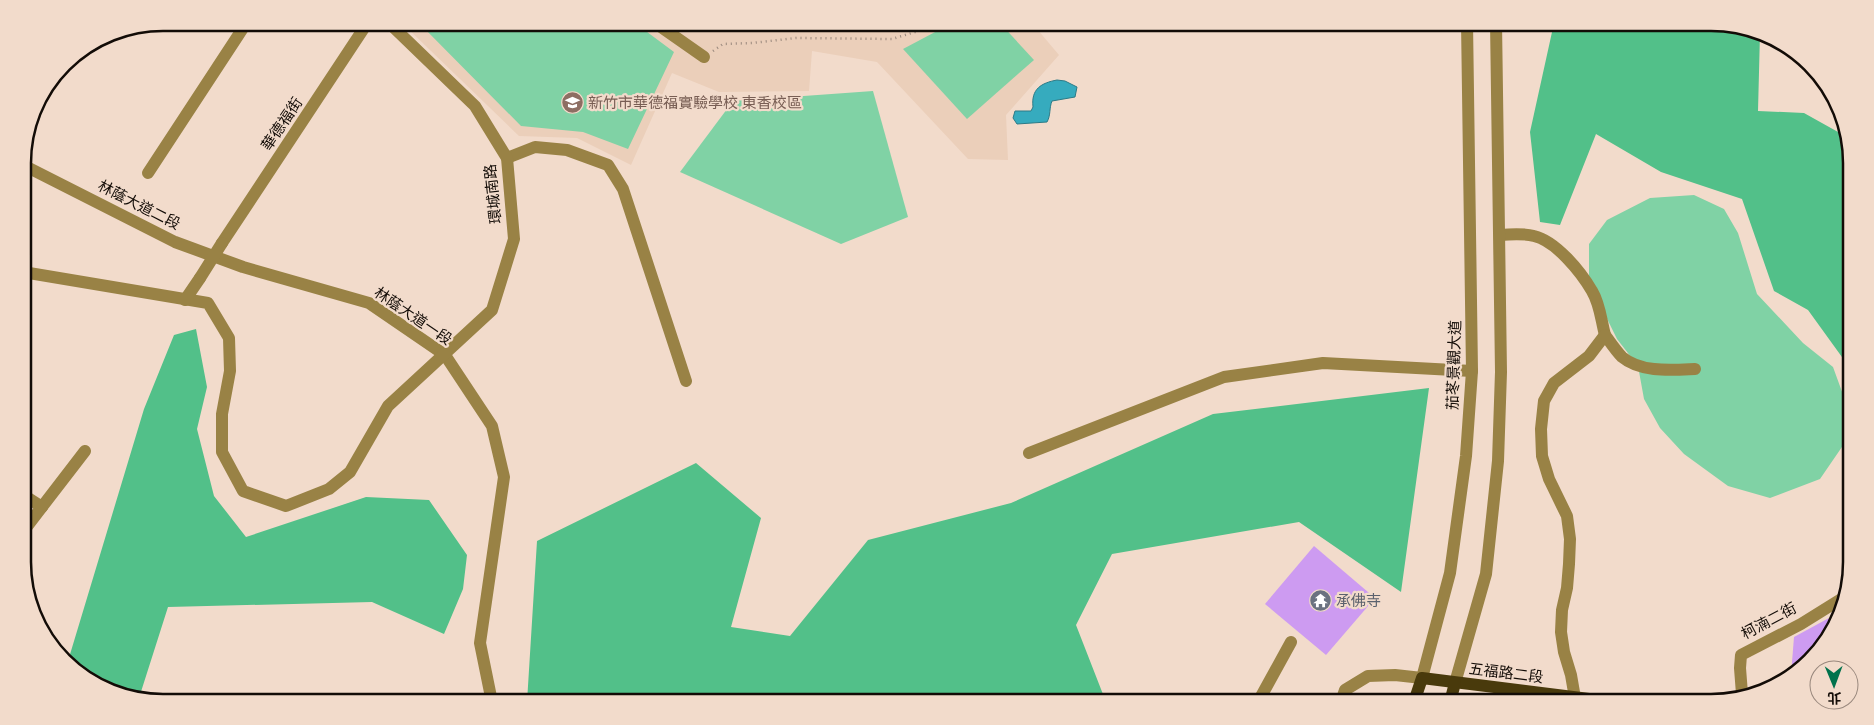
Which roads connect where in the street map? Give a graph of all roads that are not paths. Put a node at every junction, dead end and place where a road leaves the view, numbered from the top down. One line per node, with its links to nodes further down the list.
1 (1467, 31): 18 (street, 茄苳景觀大道)
2 (1496, 31): 11 (street)
3 (240, 32): 10 (street)
4 (361, 32): 14 (street, 華德福街, bridge)
5 (398, 32): 8 (street, 環城南路)
6 (668, 32): 7 (street)
7 (704, 57)
8 (507, 158): 16 (street, 環城南路); 19 (street)
9 (32, 170): 12 (street, 林蔭大道二段)
10 (148, 173)
11 (1500, 235): 15 (street); 28 (street)
12 (243, 268): 16 (street, 林蔭大道一段)
13 (32, 273): 14 (street)
14 (185, 300): 16 (street, 環城南路)
15 (1605, 335): 17 (street); 35 (street)
16 (445, 355): 36 (street, 林蔭大道一段)
17 (1695, 369)
18 (1472, 371): 21 (street); 27 (street, 茄苳景觀大道)
19 (686, 381)
20 (86, 451): 23 (street)
21 (1029, 453)
22 (31, 500): 23 (street)
23 (42, 508): 24 (street)
24 (31, 521)
25 (1837, 602): 29 (street, 柯湳二街)
26 (1291, 642): 30 (street)
27 (1422, 678): 28 (main road, 五福路二段); 31 (street); 32 (main road, 茄苳景觀大道)
28 (1455, 683): 33 (main road); 34 (main road, 五福路二段)
29 (1742, 690)
30 (1263, 693)
31 (1344, 693)
32 (1417, 693)
33 (1452, 693)
34 (1536, 693)
35 (1574, 693)
36 (490, 694)

